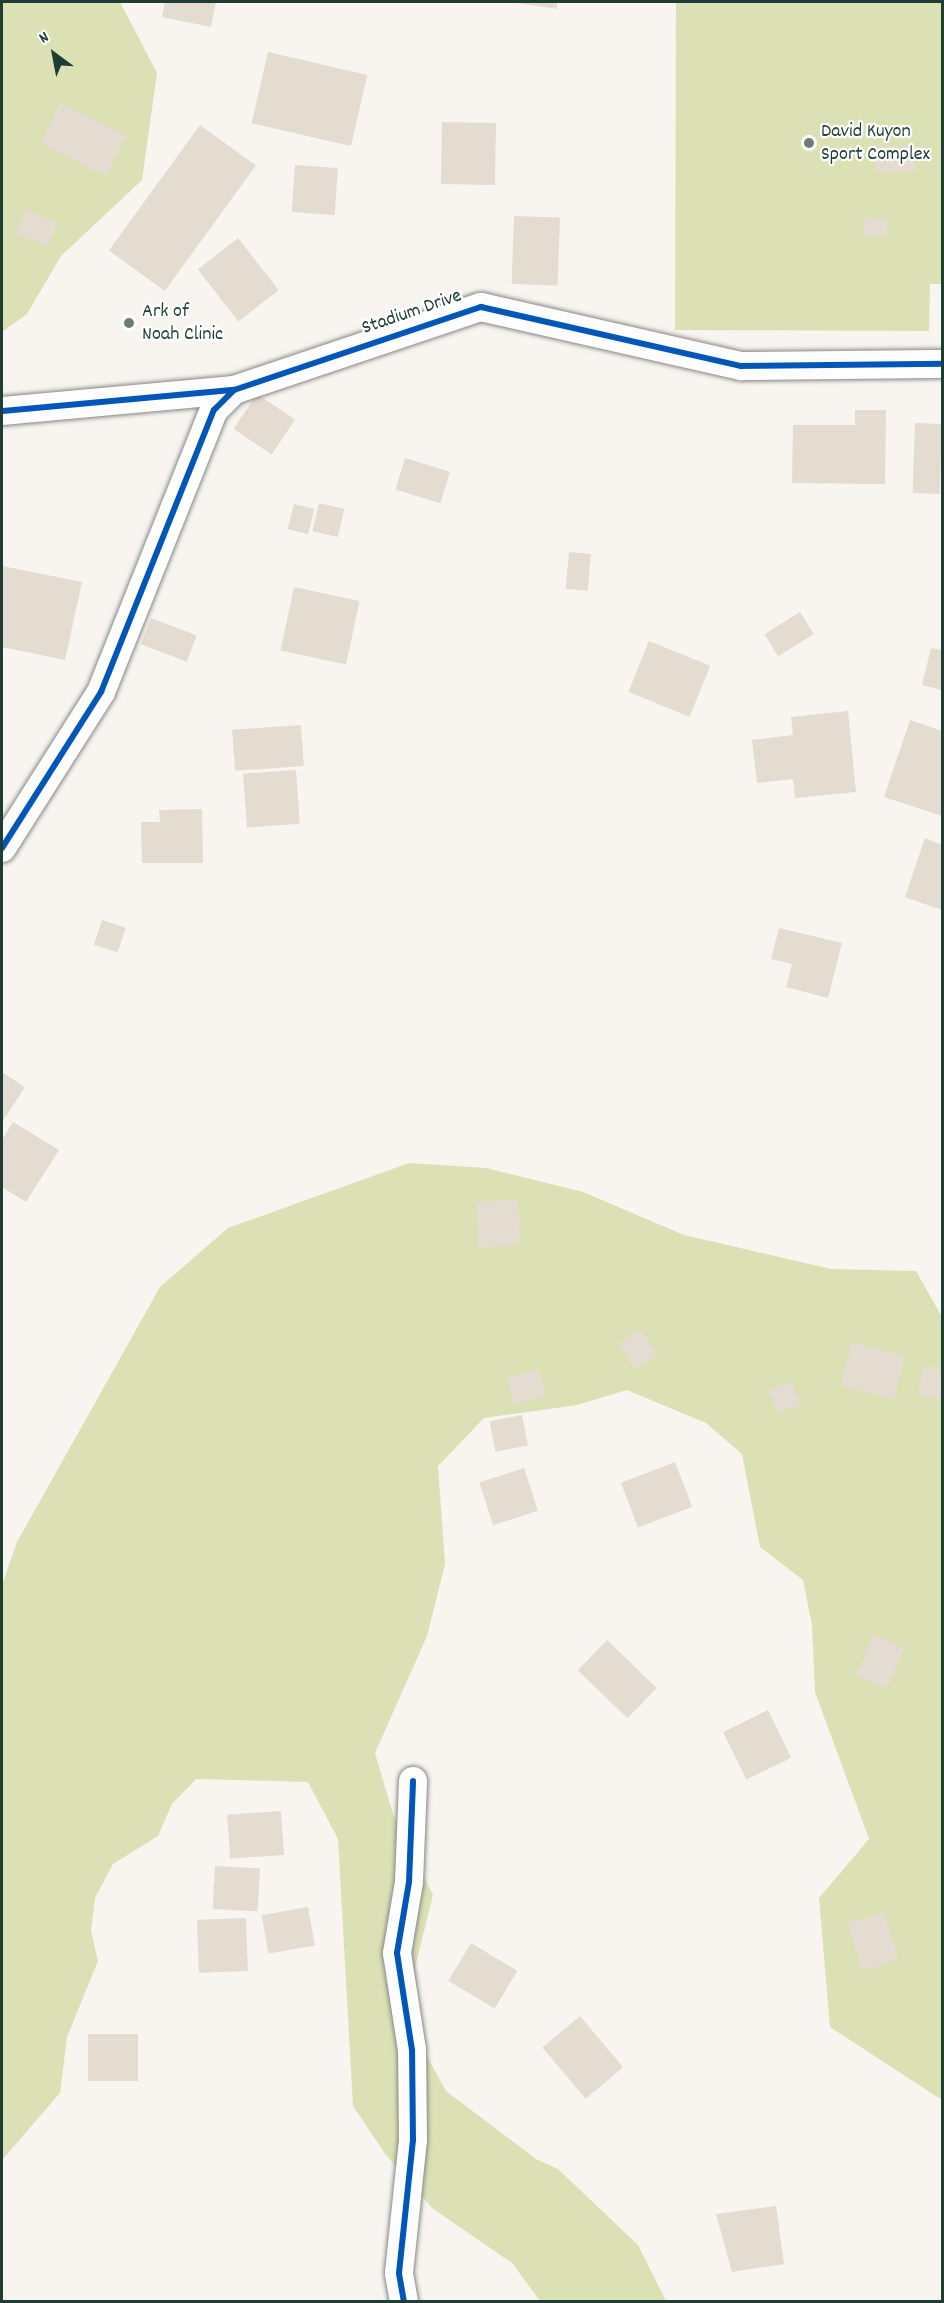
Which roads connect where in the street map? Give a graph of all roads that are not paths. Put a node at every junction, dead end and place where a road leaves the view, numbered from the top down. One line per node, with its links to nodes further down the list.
1 (942, 364): 2 (street, Stadium Drive)
2 (234, 390): 3 (street, Stadium Drive); 4 (street)
3 (2, 411)
4 (2, 848)
5 (413, 1781): 6 (street)
6 (404, 2301)

